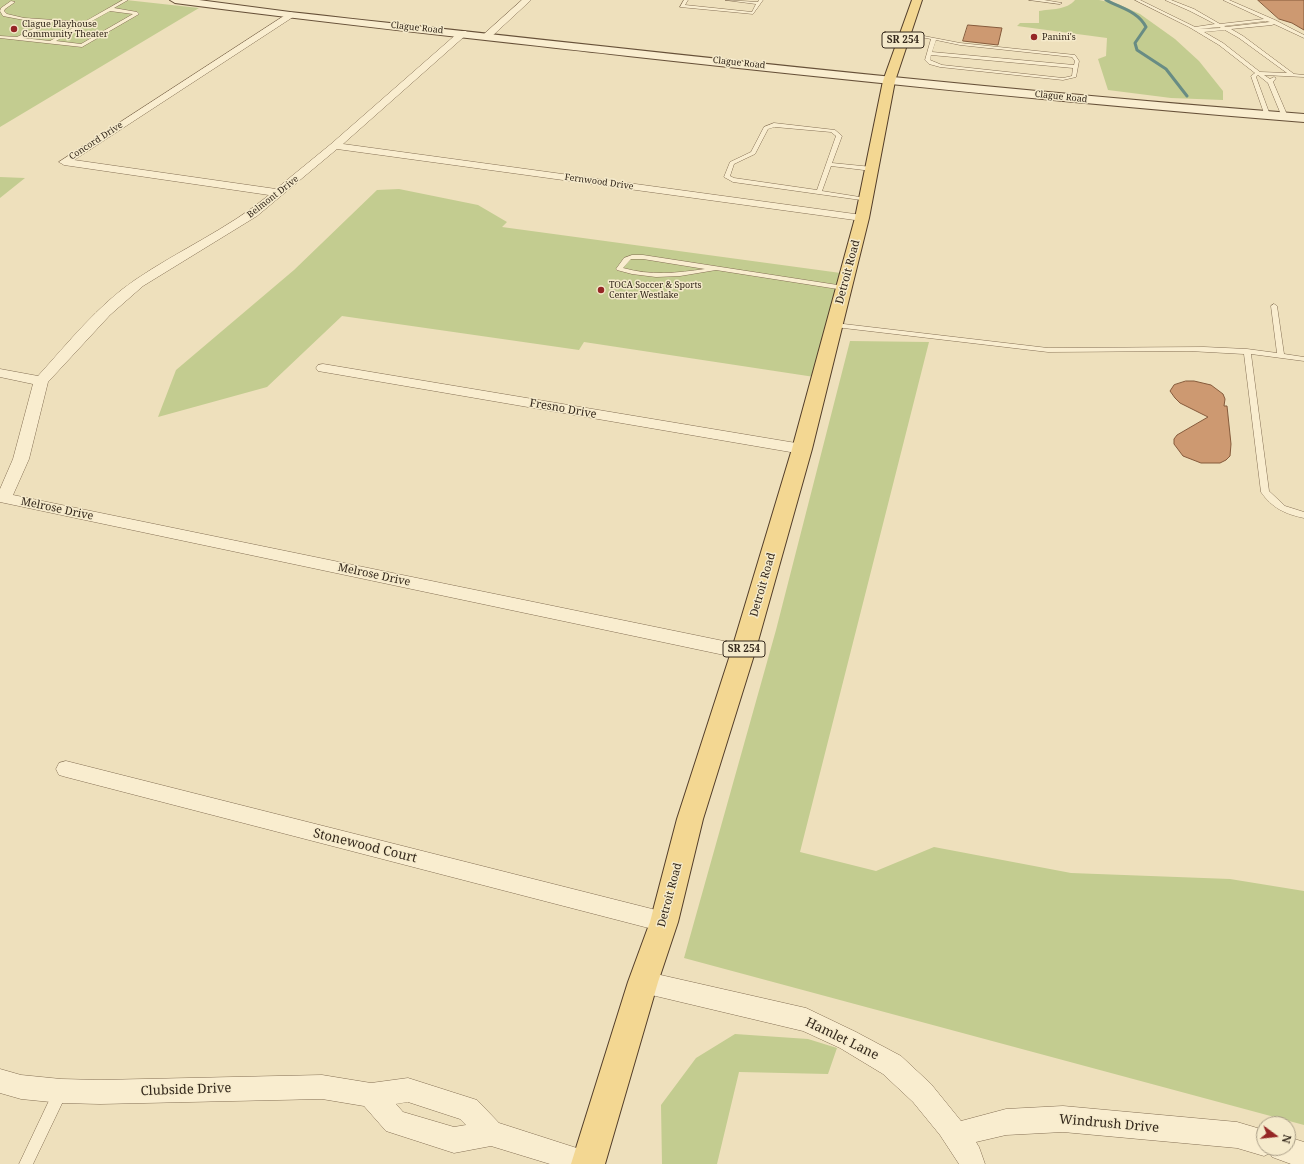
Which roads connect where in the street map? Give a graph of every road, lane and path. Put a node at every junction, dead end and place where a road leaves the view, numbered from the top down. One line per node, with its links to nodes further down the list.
1 (126, 0): 19 (lane)
2 (175, 0): 20 (main road, Clague Road)
3 (527, 0): 32 (street)
4 (686, 0): 15 (lane)
5 (727, 0): 15 (lane)
6 (912, 0): 7 (lane)
7 (917, 0): 31 (main road, Detroit Road / SR 254)
8 (1031, 0): 17 (lane)
9 (1137, 0): 18 (lane)
10 (1166, 0): 14 (lane); 26 (lane)
11 (1225, 0): 24 (lane)
12 (2, 1): 13 (lane)
13 (15, 1): 21 (lane)
14 (1158, 1)
15 (760, 2)
16 (1152, 2): 18 (lane)
17 (1060, 3)
18 (1145, 3): 27 (lane)
19 (109, 9): 25 (lane); 37 (lane)
20 (290, 14): 30 (main road, Clague Road); 53 (street, Concord Drive)
21 (5, 15): 22 (lane); 23 (lane)
22 (0, 18)
23 (52, 21): 25 (lane); 36 (lane)
24 (1273, 21): 26 (lane); 28 (lane); 35 (lane)
25 (85, 23): 37 (lane)
26 (1220, 25): 27 (lane); 28 (lane)
27 (1194, 28): 29 (lane)
28 (1227, 29): 29 (lane); 42 (lane)
29 (1200, 32): 40 (lane)
30 (463, 33): 32 (main road, Clague Road); 49 (street, Belmont Drive)
31 (905, 33): 34 (lane); 44 (main road, Detroit Road / SR 254)
32 (487, 36): 44 (main road, Clague Road)
33 (0, 37): 36 (lane)
34 (934, 38): 38 (lane); 39 (lane)
35 (1304, 38)
36 (19, 39): 37 (lane)
37 (51, 42)
38 (929, 53): 39 (lane); 39 (lane)
39 (1076, 67)
40 (1258, 73): 41 (lane); 45 (lane); 46 (lane)
41 (1277, 76): 42 (lane); 45 (lane)
42 (1294, 76): 43 (lane)
43 (1304, 76)
44 (889, 81): 46 (main road, Clague Road); 51 (main road, Detroit Road / SR 254)
45 (1270, 82): 47 (lane)
46 (1267, 115): 47 (main road, Clague Road)
47 (1286, 117): 48 (main road, Clague Road)
48 (1304, 118)
49 (335, 146): 53 (street, Belmont Drive); 54 (street, Fernwood Drive)
50 (829, 164): 51 (lane); 52 (lane); 52 (lane)
51 (872, 169): 54 (main road, Detroit Road / SR 254)
52 (819, 192): 54 (lane)
53 (278, 193): 64 (street, Belmont Drive)
54 (864, 209): 56 (main road, Detroit Road / SR 254)
55 (718, 268): 55 (lane); 56 (lane)
56 (844, 288): 58 (main road, Detroit Road / SR 254)
57 (1274, 306): 60 (lane)
58 (835, 325): 59 (lane); 65 (main road, Detroit Road / SR 254)
59 (1247, 351): 60 (lane); 67 (lane)
60 (1281, 356): 61 (lane)
61 (1304, 359)
62 (323, 368): 65 (street, Fresno Drive)
63 (0, 373): 64 (street)
64 (41, 381): 66 (street)
65 (802, 449): 68 (main road, Detroit Road / SR 254)
66 (2, 499): 68 (street, Melrose Drive)
67 (1304, 514)
68 (743, 652): 70 (main road, Detroit Road / SR 254)
69 (66, 769): 70 (street, Stonewood Court)
70 (664, 922): 71 (main road, Detroit Road / SR 254)
71 (643, 982): 76 (street, Hamlet Lane); 79 (main road, Detroit Road / SR 254)
72 (0, 1081): 73 (street, Clubside Drive)
73 (61, 1091): 74 (street, Clubside Drive); 78 (lane)
74 (371, 1095): 75 (street, Clubside Drive); 75 (street)
75 (491, 1133): 79 (street)
76 (955, 1135): 77 (street, Windrush Drive); 80 (street, Hamlet Lane)
77 (1256, 1141)
78 (26, 1164)
79 (587, 1164)
80 (972, 1164)

